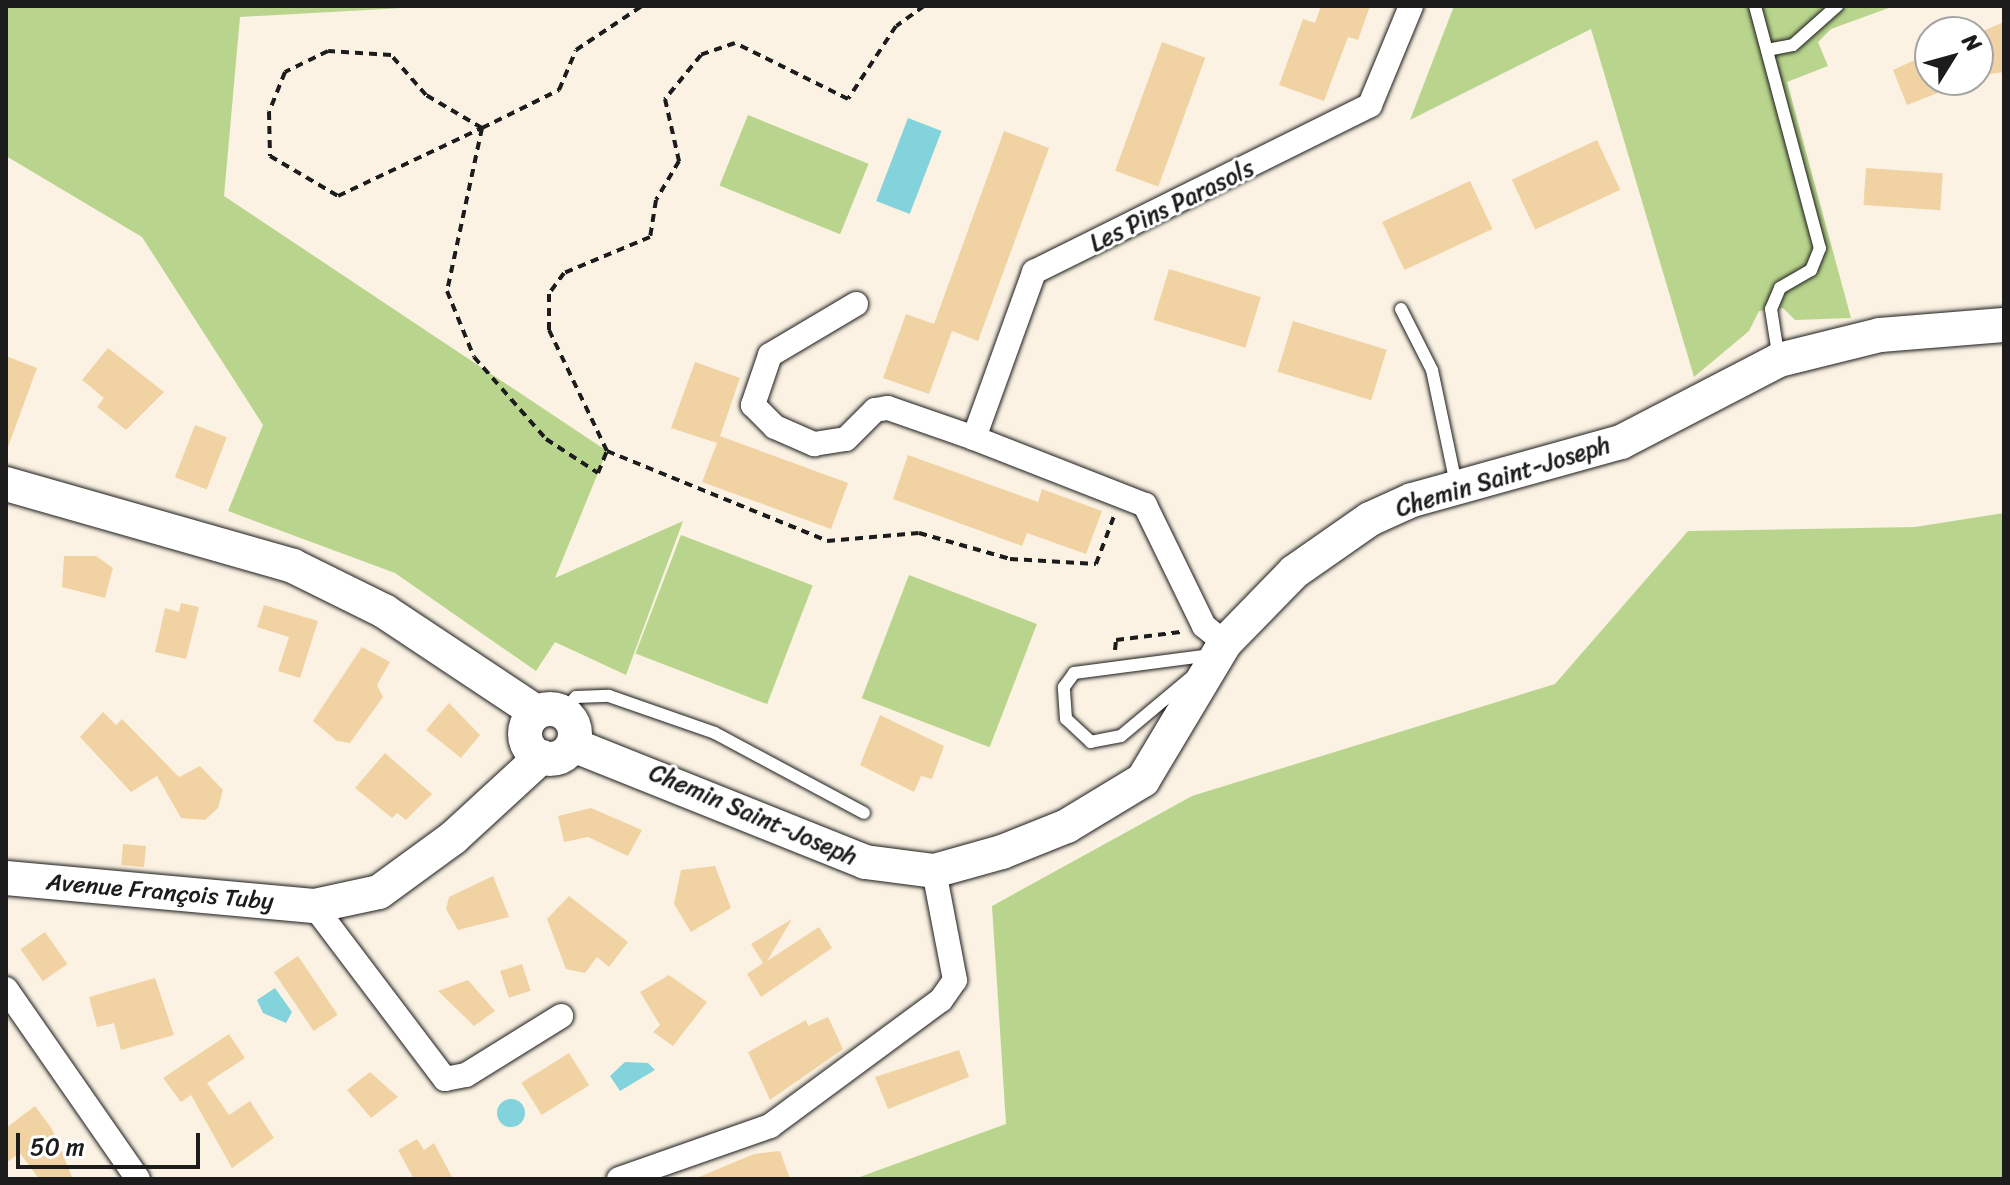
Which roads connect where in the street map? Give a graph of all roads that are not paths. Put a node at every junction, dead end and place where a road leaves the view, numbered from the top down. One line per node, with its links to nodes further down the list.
1 (1411, 6): 9 (street, Les Pins Parasols)
2 (1755, 6): 4 (lane)
3 (1837, 6): 4 (lane)
4 (1767, 50): 8 (lane)
5 (856, 304): 9 (street)
6 (1401, 309): 11 (lane)
7 (2004, 325): 8 (main road, Chemin Saint-Joseph)
8 (1779, 360): 11 (main road, Chemin Saint-Joseph)
9 (974, 438): 14 (street)
10 (6, 484): 13 (main road)
11 (1457, 488): 14 (main road, Chemin Saint-Joseph)
12 (6, 499): 13 (lane)
13 (262, 554): 15 (main road)
14 (1222, 649): 14 (lane); 19 (main road, Chemin Saint-Joseph)
15 (549, 712): 16 (main road); 17 (main road); 18 (lane)
16 (573, 745): 17 (main road); 19 (main road, Chemin Saint-Joseph)
17 (541, 757): 21 (main road, Avenue François Tuby)
18 (864, 813)
19 (934, 871): 25 (street)
20 (6, 878): 21 (main road, Avenue François Tuby)
21 (314, 906): 23 (street)
22 (6, 989): 24 (street)
23 (561, 1016)
24 (138, 1179)
25 (619, 1179)

